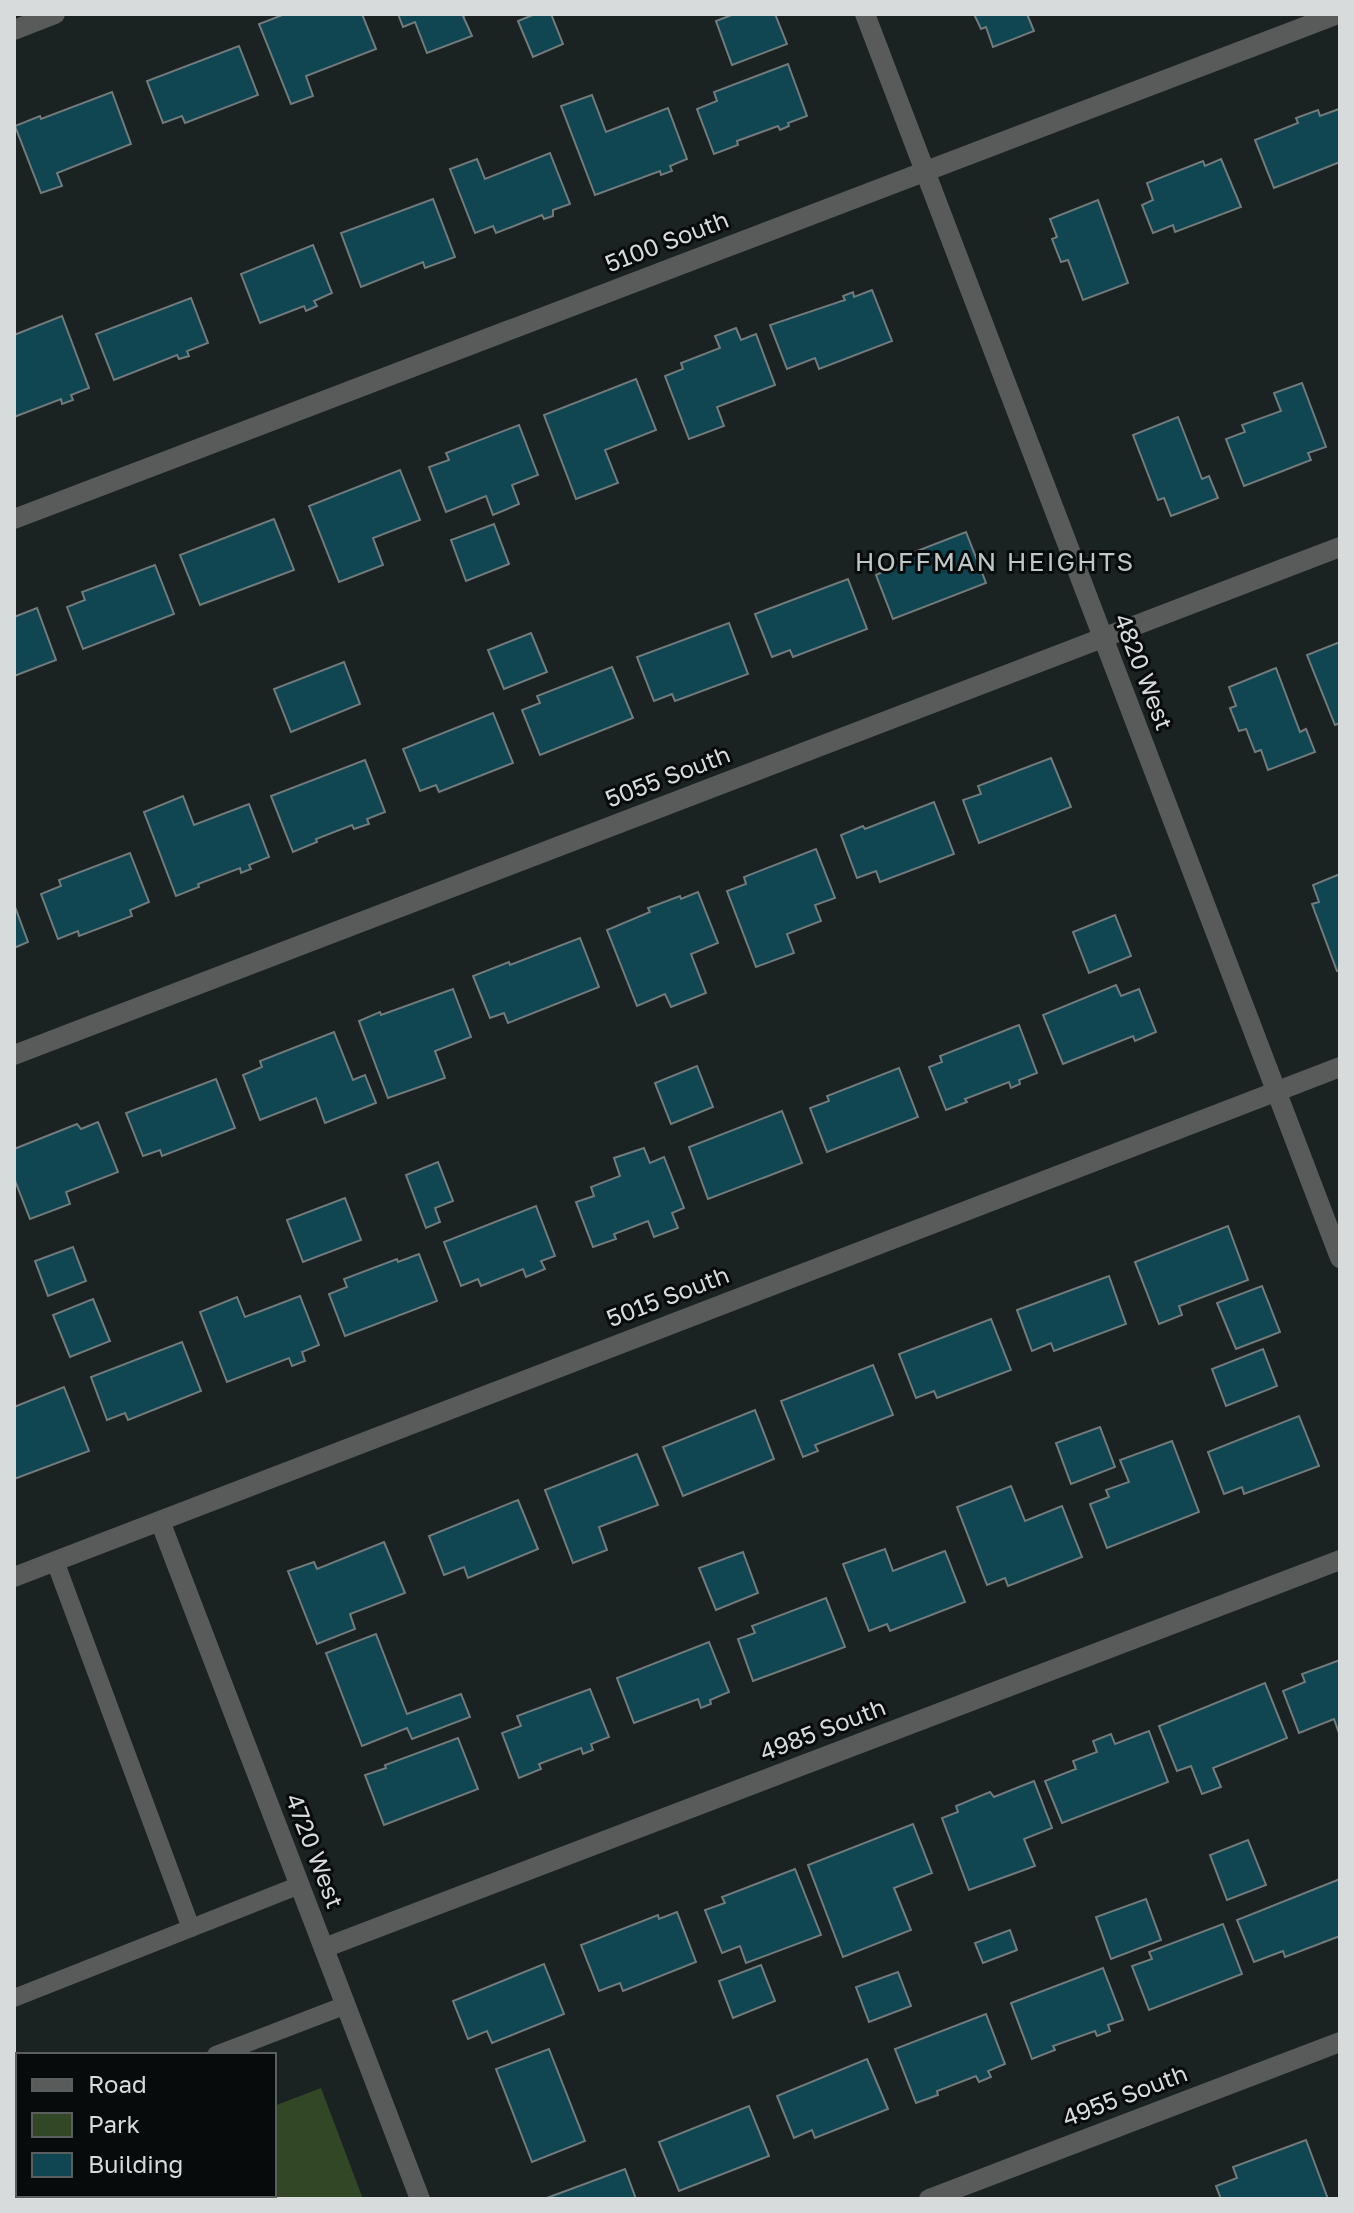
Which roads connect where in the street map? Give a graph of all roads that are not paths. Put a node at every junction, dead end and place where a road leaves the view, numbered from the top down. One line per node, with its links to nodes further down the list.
1 (55, 14): 4 (street)
2 (865, 14): 5 (street, 4820 West)
3 (1338, 14): 5 (street, 5100 South)
4 (14, 30)
5 (925, 172): 6 (street, 5100 South); 8 (street, 4820 West)
6 (14, 519)
7 (1340, 547): 8 (street, 5055 South)
8 (1103, 639): 9 (street, 5055 South); 11 (street, 4820 West)
9 (14, 1055)
10 (1340, 1067): 11 (street, 5015 South)
11 (1276, 1091): 12 (street, 4820 West); 13 (street, 5015 South)
12 (1340, 1258)
13 (160, 1521): 15 (street, 5015 South); 17 (street, 4720 West)
14 (1340, 1560): 19 (street, 4985 South)
15 (55, 1561): 16 (street, 5015 South); 18 (lane)
16 (14, 1577)
17 (300, 1885): 18 (lane); 19 (street, 4720 West)
18 (191, 1928): 20 (lane)
19 (324, 1948): 21 (street, 4720 West)
20 (14, 1998)
21 (346, 2005): 23 (lane); 24 (street, 4720 West)
22 (1340, 2042): 25 (street, 4955 South)
23 (221, 2053)
24 (420, 2199)
25 (929, 2199)

